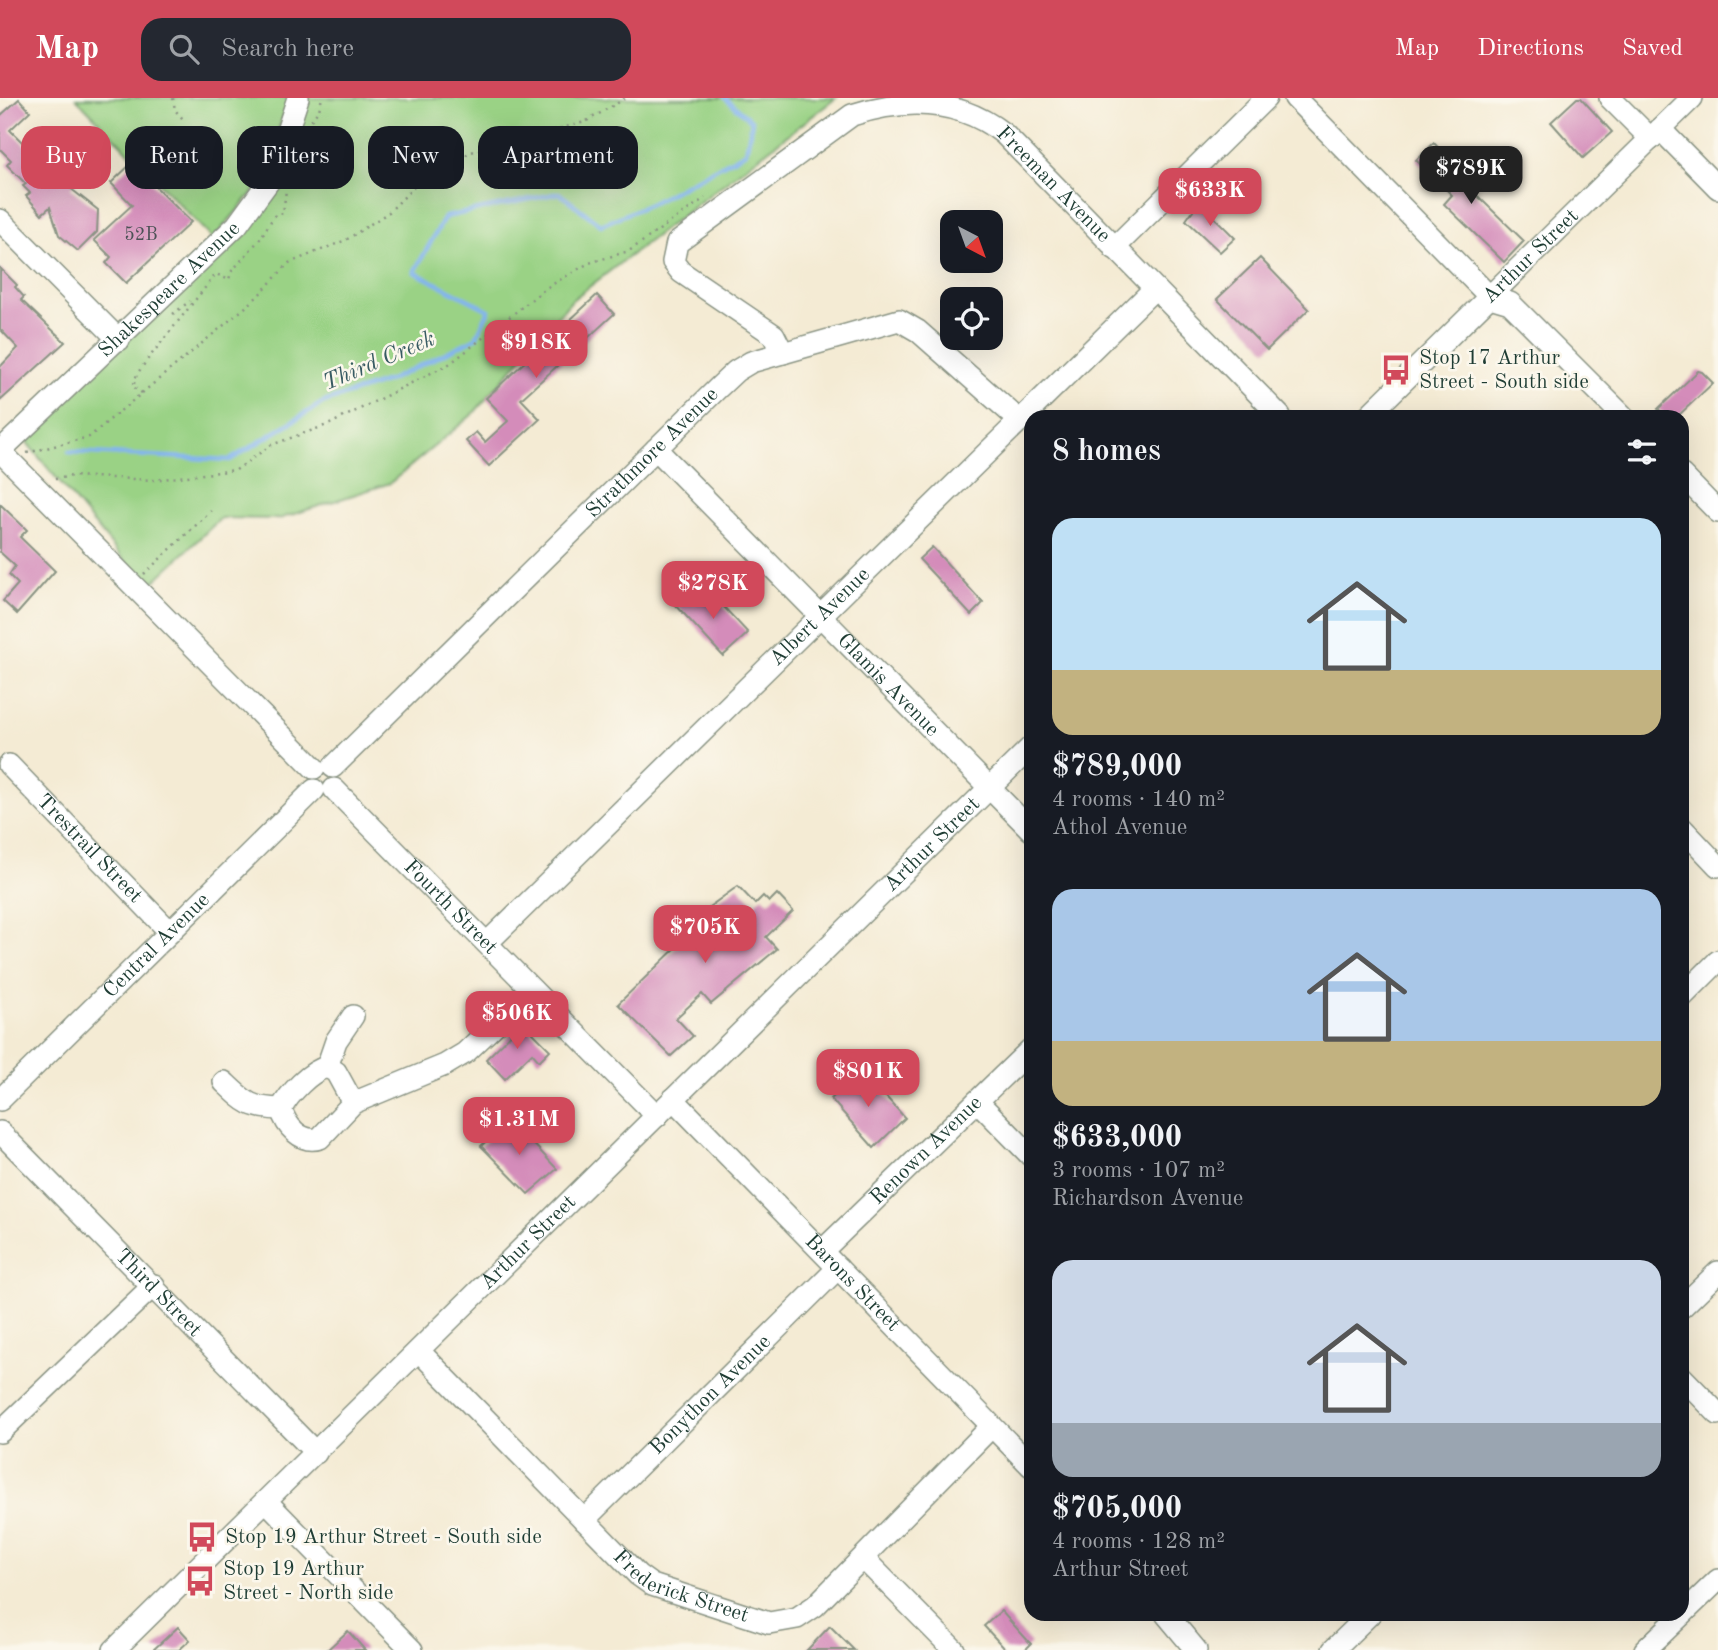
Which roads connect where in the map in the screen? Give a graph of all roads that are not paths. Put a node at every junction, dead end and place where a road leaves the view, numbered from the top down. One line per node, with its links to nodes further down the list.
1 (298, 98): 12 (street, Shakespeare Avenue)
2 (1266, 98): 9 (street)
3 (1295, 98): 11 (street)
4 (1610, 98): 6 (street)
5 (1692, 98): 6 (street, Arthur Street)
6 (1656, 134): 7 (street); 11 (street, Arthur Street)
7 (1718, 188)
8 (0, 220): 12 (street)
9 (1114, 248): 10 (street, Freeman Avenue); 13 (street, Freeman Avenue)
10 (1153, 290): 14 (street, Albert Avenue); 15 (street, Freeman Avenue)
11 (1490, 297): 16 (street, Arthur Street); 17 (street)
12 (118, 340): 21 (street, Shakespeare Avenue)
13 (783, 353): 19 (street, Strathmore Avenue); 20 (street, Strathmore Avenue)
14 (1031, 410)
15 (1274, 410)
16 (1374, 410)
17 (1617, 410)
18 (1024, 417): 19 (street, Albert Avenue)
19 (1020, 421): 24 (street, Albert Avenue)
20 (656, 449): 24 (street, Glamis Avenue); 27 (street, Strathmore Avenue)
21 (2, 453): 27 (street)
22 (1689, 482): 23 (street)
23 (1718, 512)
24 (822, 616): 28 (street, Glamis Avenue); 34 (street, Albert Avenue)
25 (1024, 754): 28 (street, Arthur Street)
26 (9, 765): 33 (street, Trestrail Street)
27 (323, 767): 29 (street)
28 (988, 788): 30 (street, Glamis Avenue); 42 (street, Arthur Street)
29 (324, 789): 33 (street, Central Avenue); 34 (street, Fourth Street)
30 (1024, 823)
31 (1689, 835): 32 (street)
32 (1718, 866)
33 (170, 932): 43 (street, Central Avenue)
34 (486, 943): 37 (street, Fourth Street)
35 (1718, 961): 36 (street)
36 (1689, 989)
37 (532, 990): 45 (street); 47 (street, Fourth Street)
38 (353, 1016): 40 (street)
39 (1024, 1056): 44 (street, Renown Avenue)
40 (327, 1068): 45 (street); 46 (street)
41 (224, 1082): 46 (street)
42 (673, 1099): 47 (street, Arthur Street); 50 (street, Barons Street)
43 (0, 1100)
44 (977, 1101): 49 (street); 50 (street, Renown Avenue)
45 (354, 1103): 46 (street)
46 (281, 1109)
47 (657, 1116): 55 (street, Arthur Street)
48 (0, 1132): 53 (street, Third Street)
49 (1024, 1149)
50 (822, 1251): 51 (street, Barons Street)
51 (838, 1268): 58 (street, Barons Street); 63 (street, Bonython Avenue)
52 (1718, 1272): 54 (street)
53 (154, 1285): 59 (street); 60 (street, Third Street)
54 (1689, 1300)
55 (419, 1351): 60 (street, Arthur Street); 63 (street, Frederick Street)
56 (1689, 1384): 57 (street)
57 (1718, 1414)
58 (991, 1427): 61 (street, Barons Street); 64 (street, Frederick Street)
59 (0, 1432)
60 (316, 1453): 62 (street, Arthur Street)
61 (1024, 1459)
62 (267, 1502): 70 (street, Arthur Street); 71 (street)
63 (584, 1520): 64 (street, Frederick Street)
64 (863, 1558): 72 (street)
65 (1718, 1580): 66 (street)
66 (1689, 1608)
67 (1172, 1621): 73 (street)
68 (1363, 1621): 74 (street)
69 (1675, 1621): 75 (street)
70 (114, 1650)
71 (412, 1650)
72 (954, 1650)
73 (1196, 1650)
74 (1333, 1650)
75 (1645, 1650)

